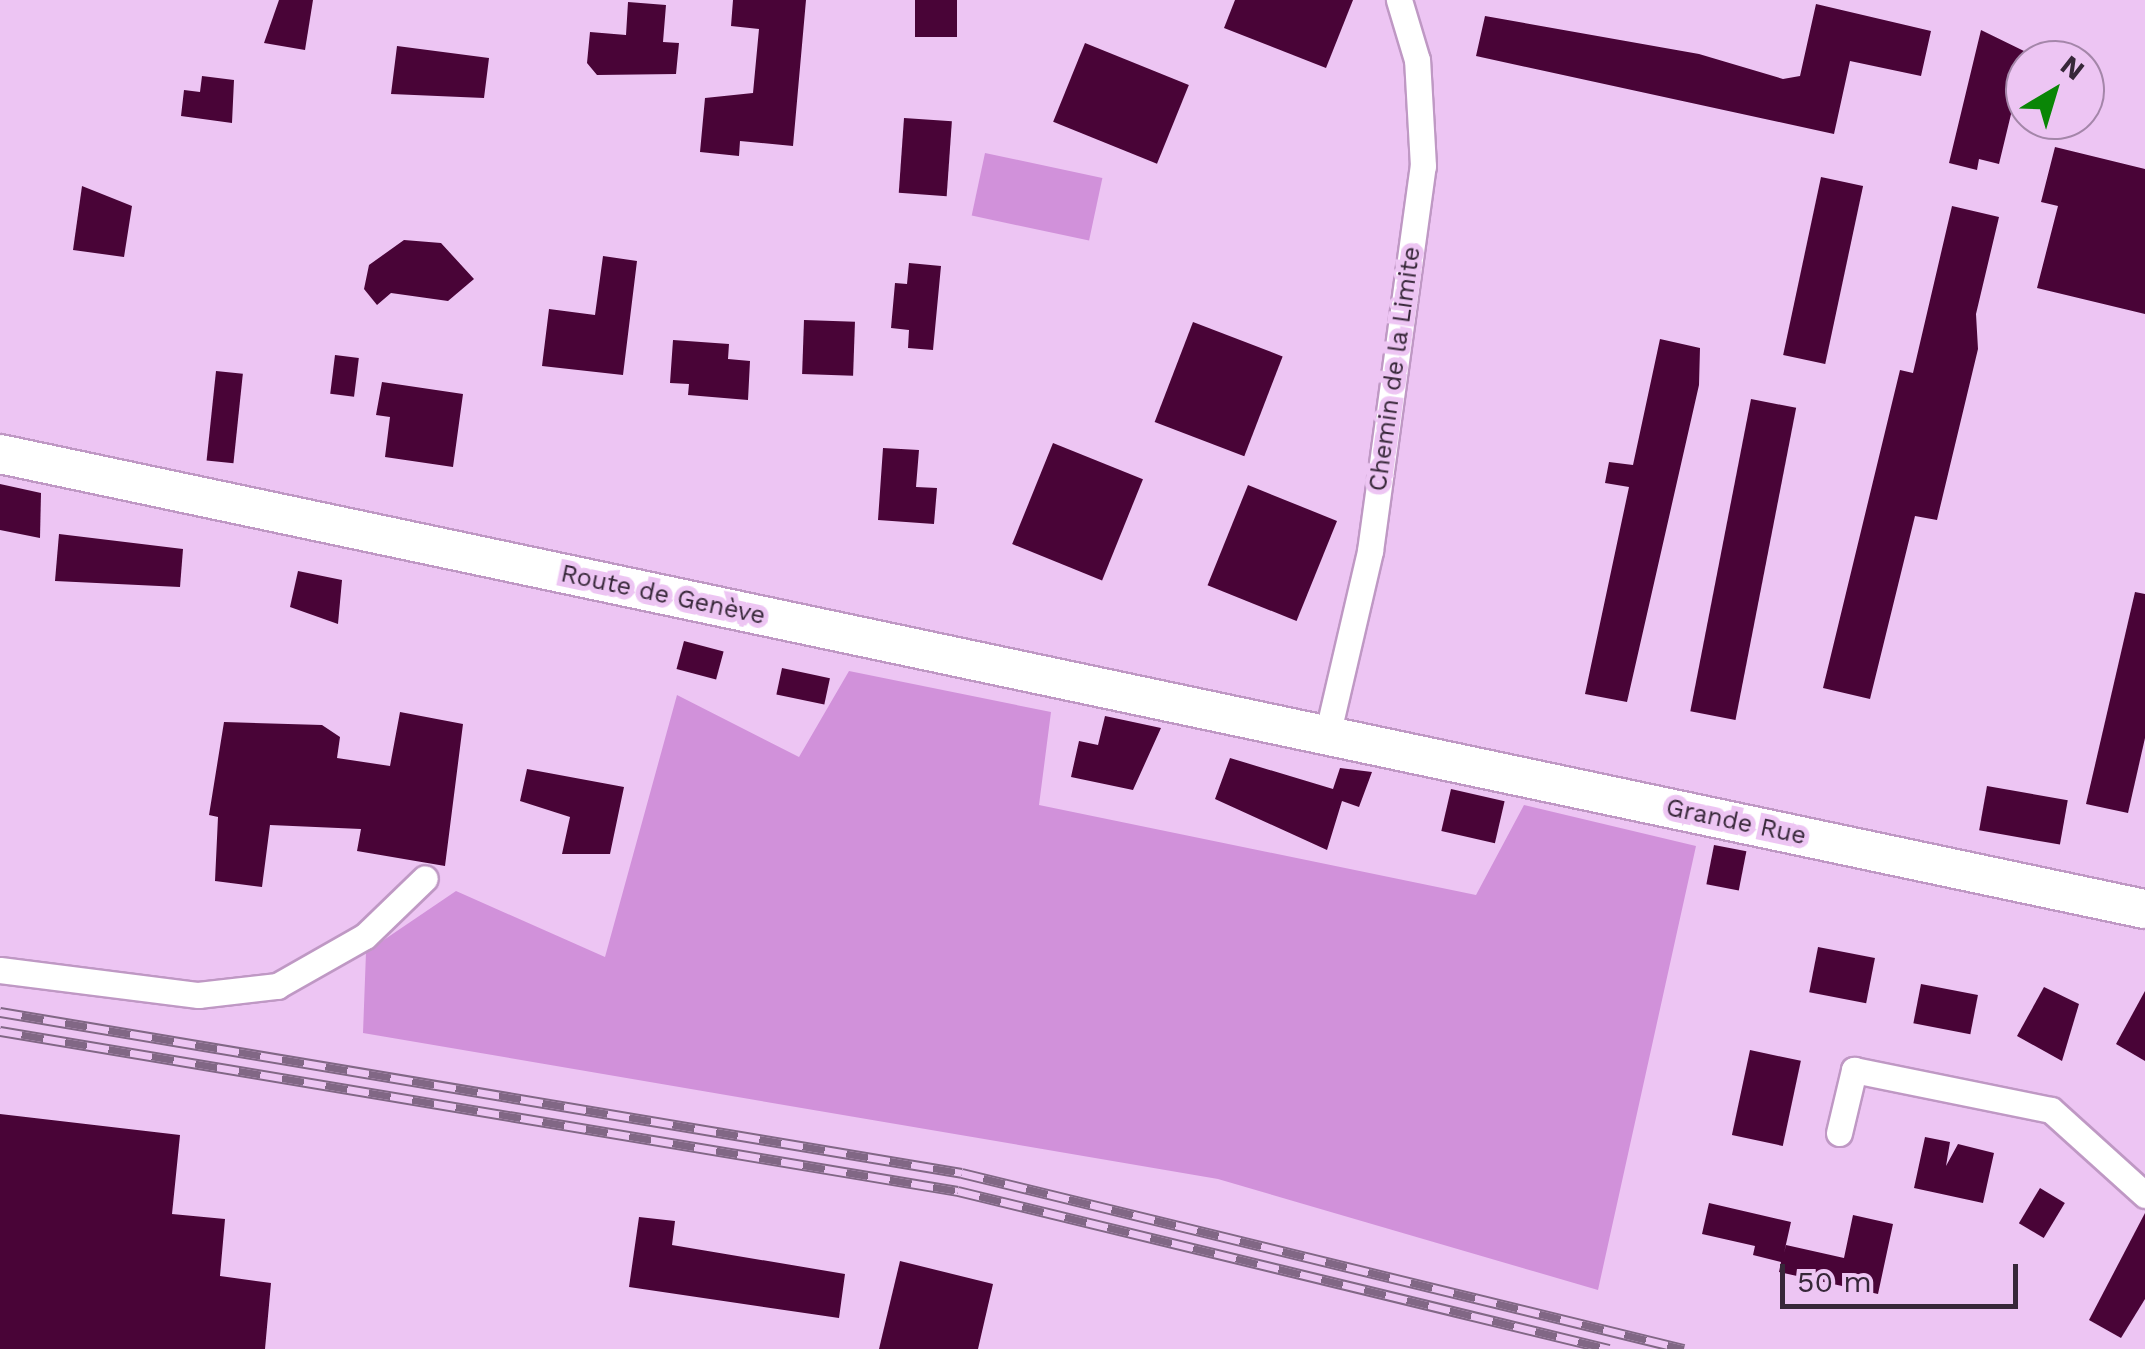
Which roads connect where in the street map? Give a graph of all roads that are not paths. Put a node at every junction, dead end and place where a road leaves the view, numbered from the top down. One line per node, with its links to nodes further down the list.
1 (1399, 0): 3 (street, Chemin de la Limite)
2 (0, 454): 3 (main road, Route de Genève)
3 (1326, 736): 5 (main road, Grande Rue)
4 (425, 878): 6 (street)
5 (2145, 909)
6 (0, 970)
7 (1839, 1133): 8 (street)
8 (2145, 1195)

